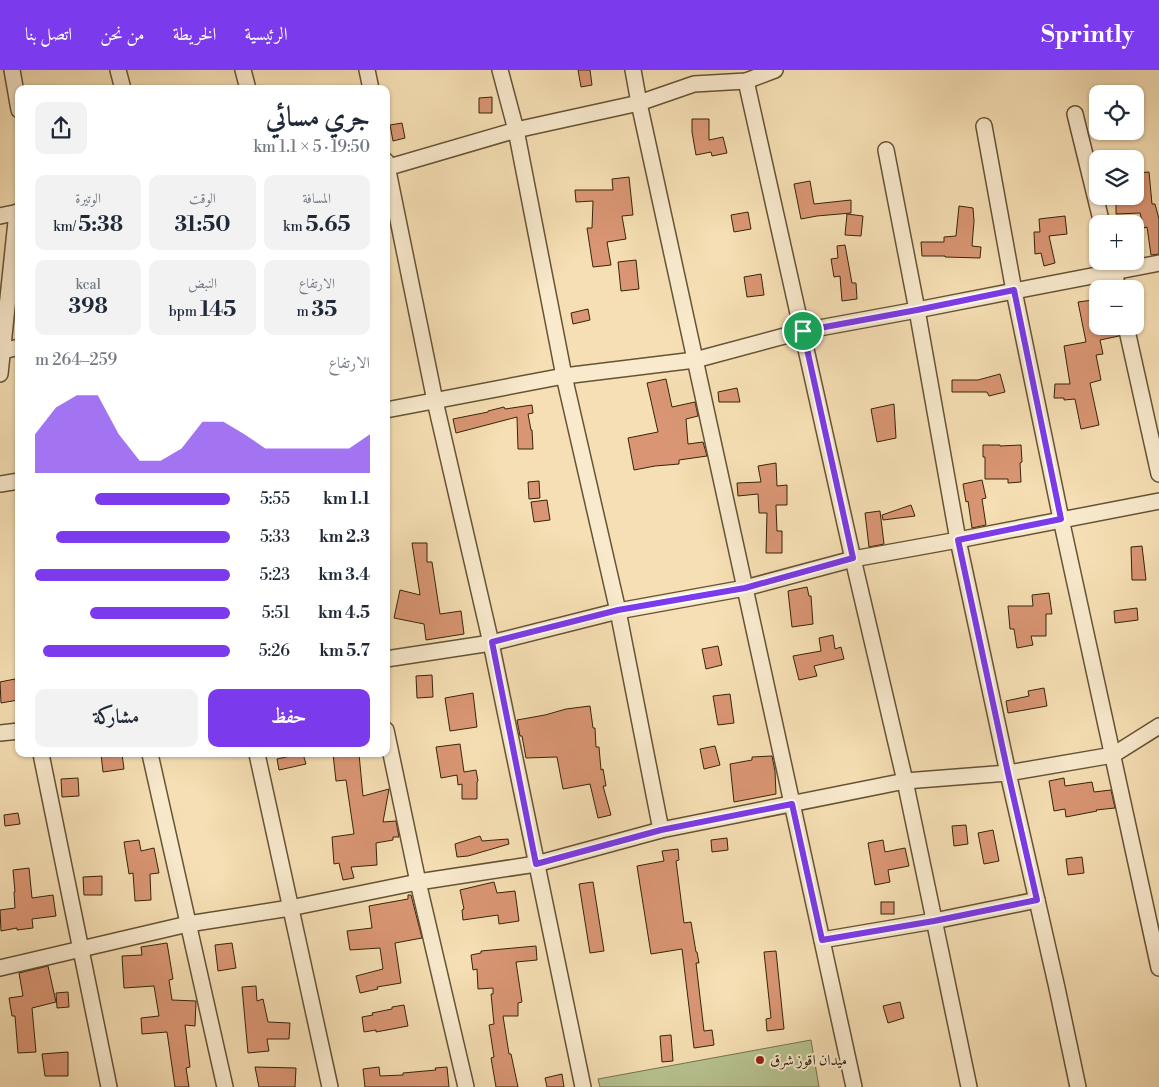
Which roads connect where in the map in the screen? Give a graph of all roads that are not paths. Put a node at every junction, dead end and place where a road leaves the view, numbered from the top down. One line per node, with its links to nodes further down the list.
1 (12, 70): 12 (street)
2 (118, 70): 9 (street)
3 (243, 70): 10 (street)
4 (367, 70): 11 (street)
5 (500, 70): 16 (street)
6 (632, 70): 13 (street)
7 (775, 70): 8 (street)
8 (746, 81): 13 (street); 30 (street)
9 (121, 85)
10 (247, 85)
11 (370, 85)
12 (15, 87)
13 (639, 103): 16 (street); 34 (street)
14 (1075, 114): 21 (street)
15 (984, 126): 27 (street)
16 (516, 130): 18 (street); 36 (street)
17 (886, 150): 29 (street)
18 (390, 165)
19 (390, 181): 37 (street)
20 (15, 213): 22 (street)
21 (1100, 215)
22 (0, 216)
23 (15, 231): 28 (street)
24 (1159, 263): 25 (street)
25 (1144, 264)
26 (1096, 270): 27 (street)
27 (1014, 290): 29 (street); 43 (street)
28 (4, 302): 33 (street)
29 (917, 310): 30 (street); 44 (street)
30 (803, 331): 34 (street); 45 (street)
31 (1128, 335): 39 (street)
32 (15, 348): 33 (street)
33 (2, 351): 35 (street)
34 (695, 360): 36 (street); 46 (street)
35 (0, 374)
36 (564, 376): 37 (street); 47 (street)
37 (435, 401): 38 (street); 48 (street)
38 (390, 409)
39 (1159, 474)
40 (15, 482): 41 (street)
41 (0, 484)
42 (1159, 500): 43 (street)
43 (1061, 519): 44 (street); 54 (street)
44 (958, 540): 45 (street); 58 (street)
45 (853, 558): 46 (street); 59 (street)
46 (745, 588): 47 (street); 60 (street)
47 (618, 610): 48 (street); 61 (street)
48 (492, 642): 49 (street); 62 (street)
49 (390, 659)
50 (1159, 726): 54 (street)
51 (15, 731): 52 (street)
52 (0, 733)
53 (390, 749): 63 (street)
54 (1113, 755): 58 (street); 71 (street)
55 (42, 757): 69 (street)
56 (151, 757): 67 (street)
57 (258, 757): 65 (street)
58 (1008, 773): 59 (street); 64 (street)
59 (905, 781): 60 (street); 66 (street)
60 (792, 804): 61 (street); 68 (street)
61 (661, 830): 62 (street)
62 (536, 864): 63 (street); 76 (street)
63 (418, 882): 65 (street); 75 (street)
64 (1037, 900): 66 (street); 79 (street)
65 (290, 908): 67 (street); 74 (street)
66 (934, 921): 68 (street); 78 (street)
67 (188, 924): 69 (street); 73 (street)
68 (822, 940): 77 (street)
69 (81, 948): 70 (street); 72 (street)
70 (0, 968)
71 (1159, 968)
72 (109, 1087)
73 (225, 1087)
74 (330, 1087)
75 (466, 1087)
76 (583, 1087)
77 (854, 1087)
78 (969, 1087)
79 (1078, 1087)

